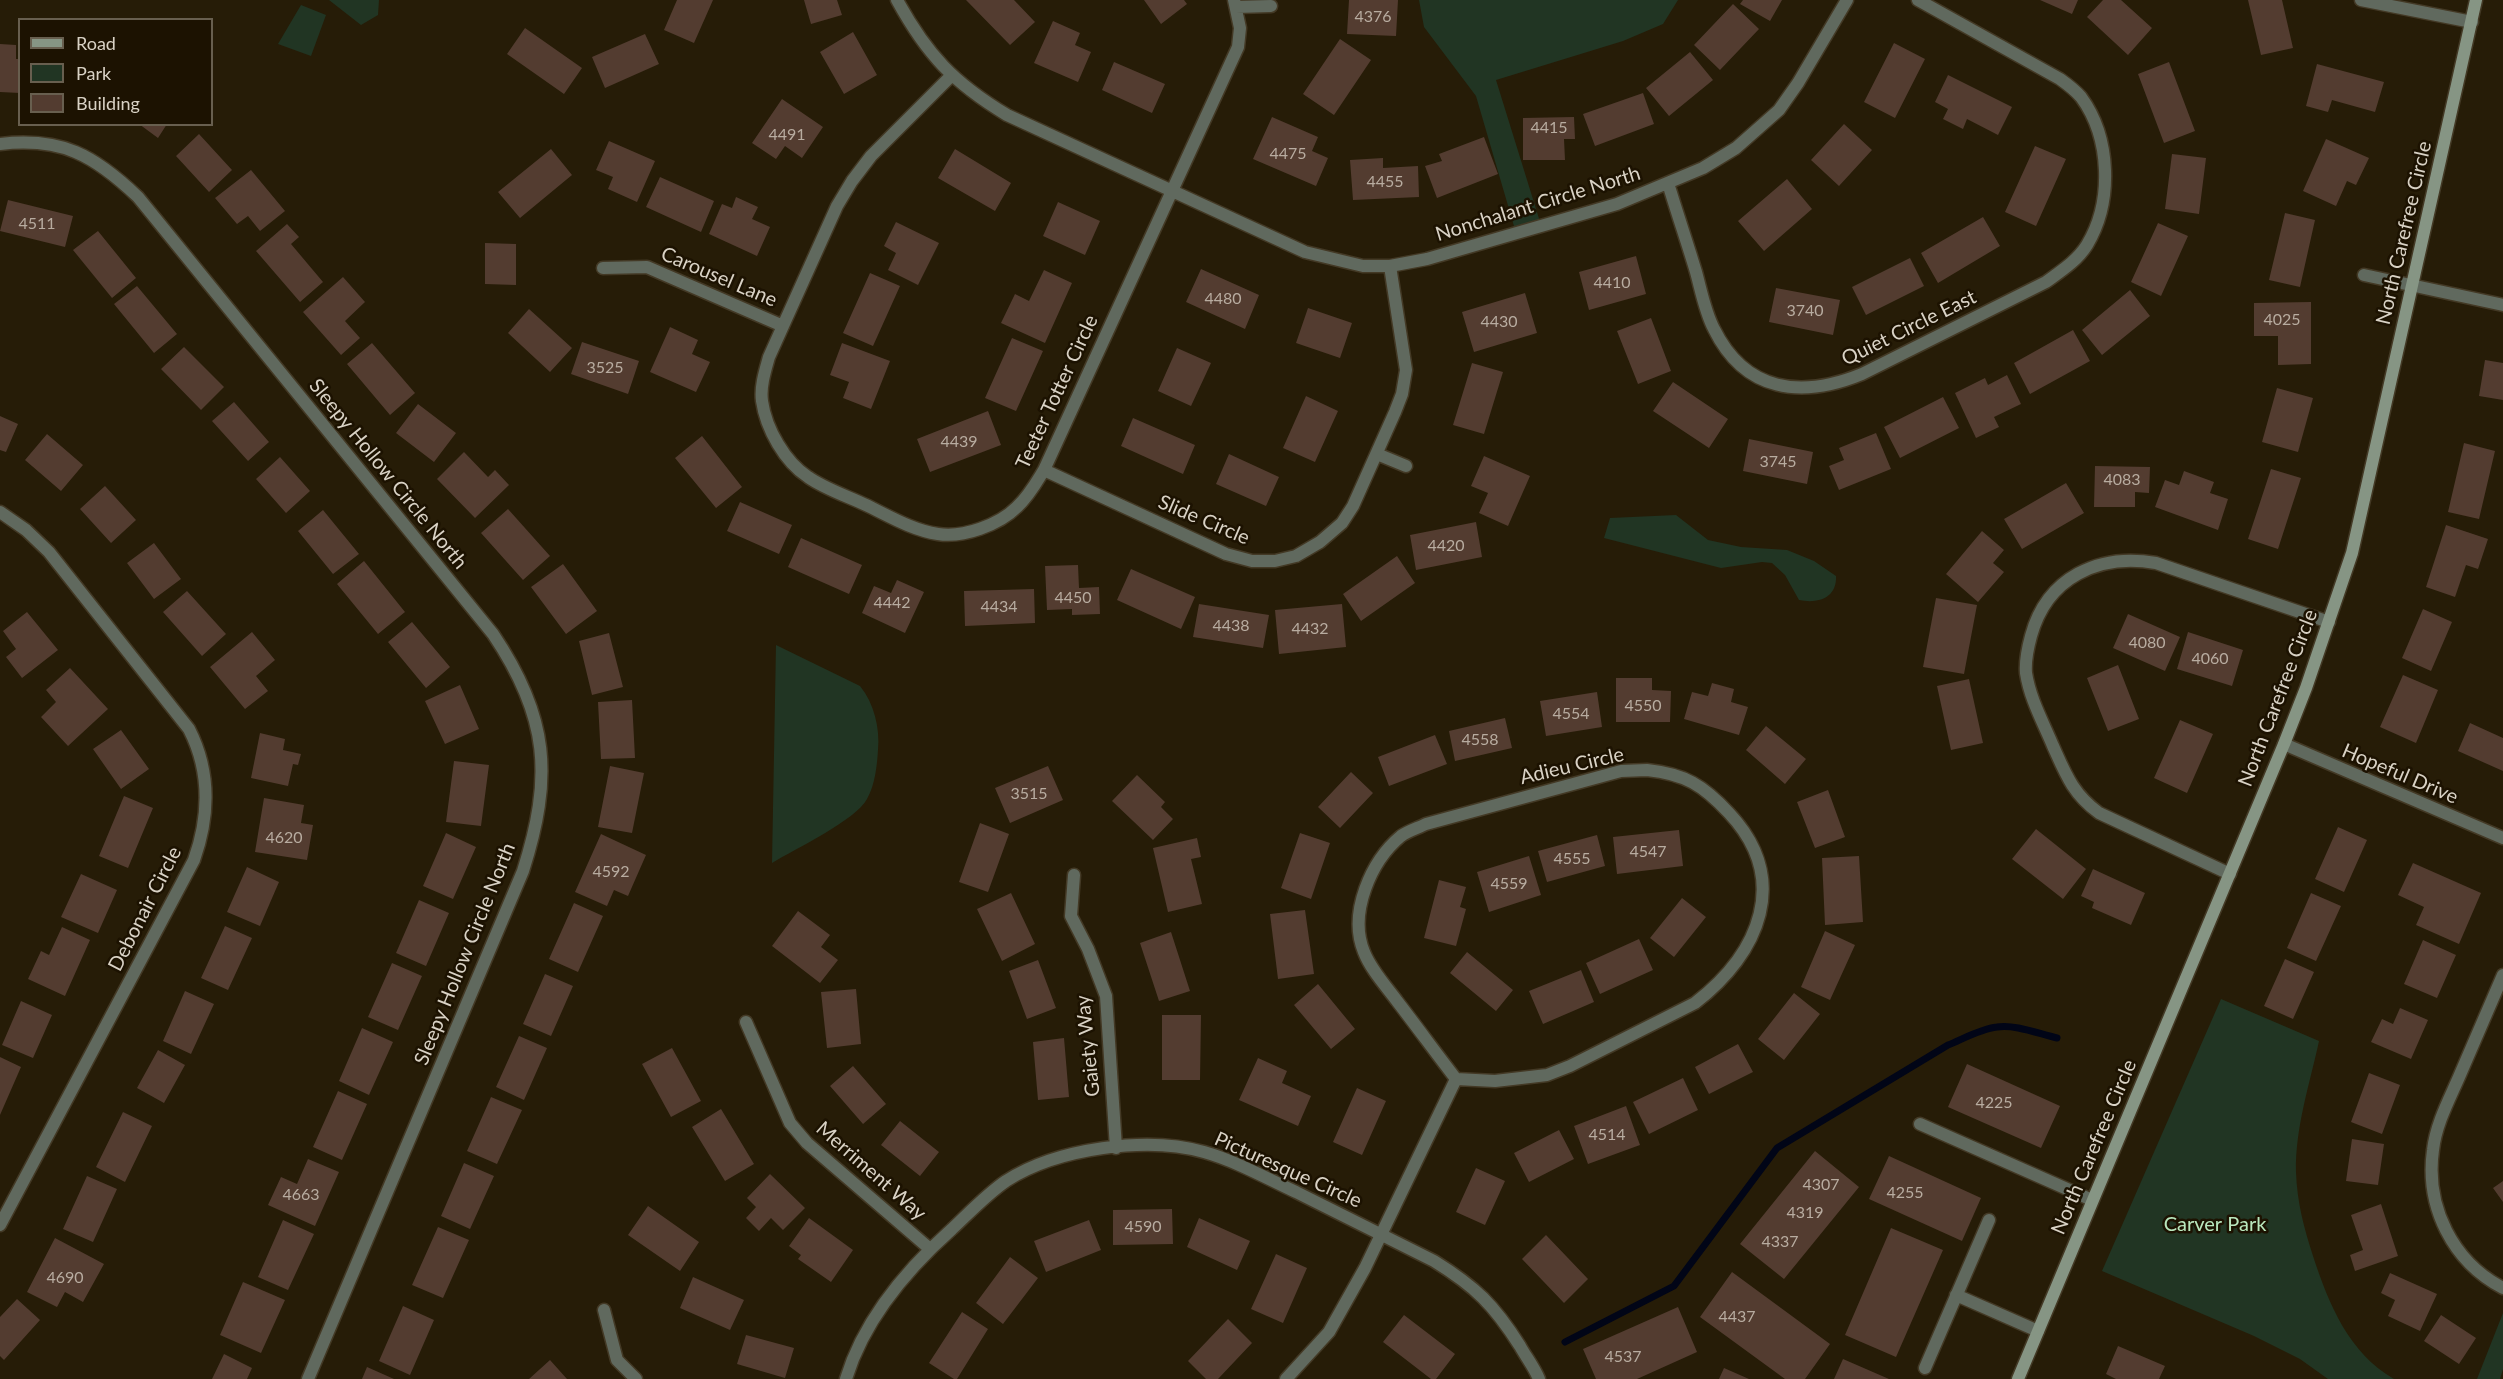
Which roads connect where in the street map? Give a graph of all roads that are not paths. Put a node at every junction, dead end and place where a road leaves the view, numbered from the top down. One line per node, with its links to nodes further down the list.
1 (897, 0): 9 (street, Nonchalant Circle North)
2 (1847, 0): 11 (street, Nonchalant Circle North)
3 (1918, 0): 11 (street, Quiet Circle East)
4 (2361, 0): 8 (street)
5 (2476, 0): 8 (main road, North Carefree Circle)
6 (1235, 4): 7 (street, Teeter Totter Circle); 12 (street, Teeter Totter Circle)
7 (1271, 6)
8 (2472, 22): 16 (main road, North Carefree Circle)
9 (951, 76): 12 (street, Nonchalant Circle North); 18 (street, Teeter Totter Circle)
10 (0, 144): 43 (street, Sleepy Hollow Circle North)
11 (1668, 183): 13 (street, Nonchalant Circle North)
12 (1172, 191): 13 (street, Nonchalant Circle North); 21 (street, Teeter Totter Circle)
13 (1390, 266): 19 (street, Slide Circle)
14 (603, 268): 18 (street, Carousel Lane)
15 (2364, 275): 16 (street)
16 (2413, 285): 17 (street); 23 (main road, North Carefree Circle)
17 (2503, 305)
18 (783, 326): 21 (street, Teeter Totter Circle)
19 (1377, 454): 20 (street); 21 (street, Slide Circle)
20 (1406, 465)
21 (1044, 470)
22 (0, 512): 35 (street, Debonair Circle)
23 (2329, 622): 24 (main road, North Carefree Circle); 26 (street)
24 (2284, 744): 25 (street, Hopeful Drive); 26 (main road, North Carefree Circle)
25 (2503, 838)
26 (2230, 874): 33 (main road, North Carefree Circle)
27 (1074, 875): 32 (street, Gaiety Way)
28 (2503, 975): 38 (street)
29 (746, 1022): 37 (street, Merriment Way)
30 (1455, 1079): 30 (street, Adieu Circle); 36 (street)
31 (1920, 1124): 33 (street)
32 (1116, 1148): 36 (street, Picturesque Circle); 37 (street, Picturesque Circle)
33 (2092, 1200): 41 (main road, North Carefree Circle)
34 (1989, 1220): 39 (street)
35 (0, 1225)
36 (1380, 1233): 46 (street); 47 (street, Picturesque Circle)
37 (930, 1249): 45 (street, Picturesque Circle)
38 (2503, 1288)
39 (1956, 1295): 41 (street); 42 (street)
40 (604, 1310): 44 (street)
41 (2038, 1331): 48 (main road, North Carefree Circle)
42 (1924, 1368)
43 (308, 1379)
44 (636, 1379)
45 (846, 1379)
46 (1286, 1379)
47 (1539, 1379)
48 (2018, 1379)

